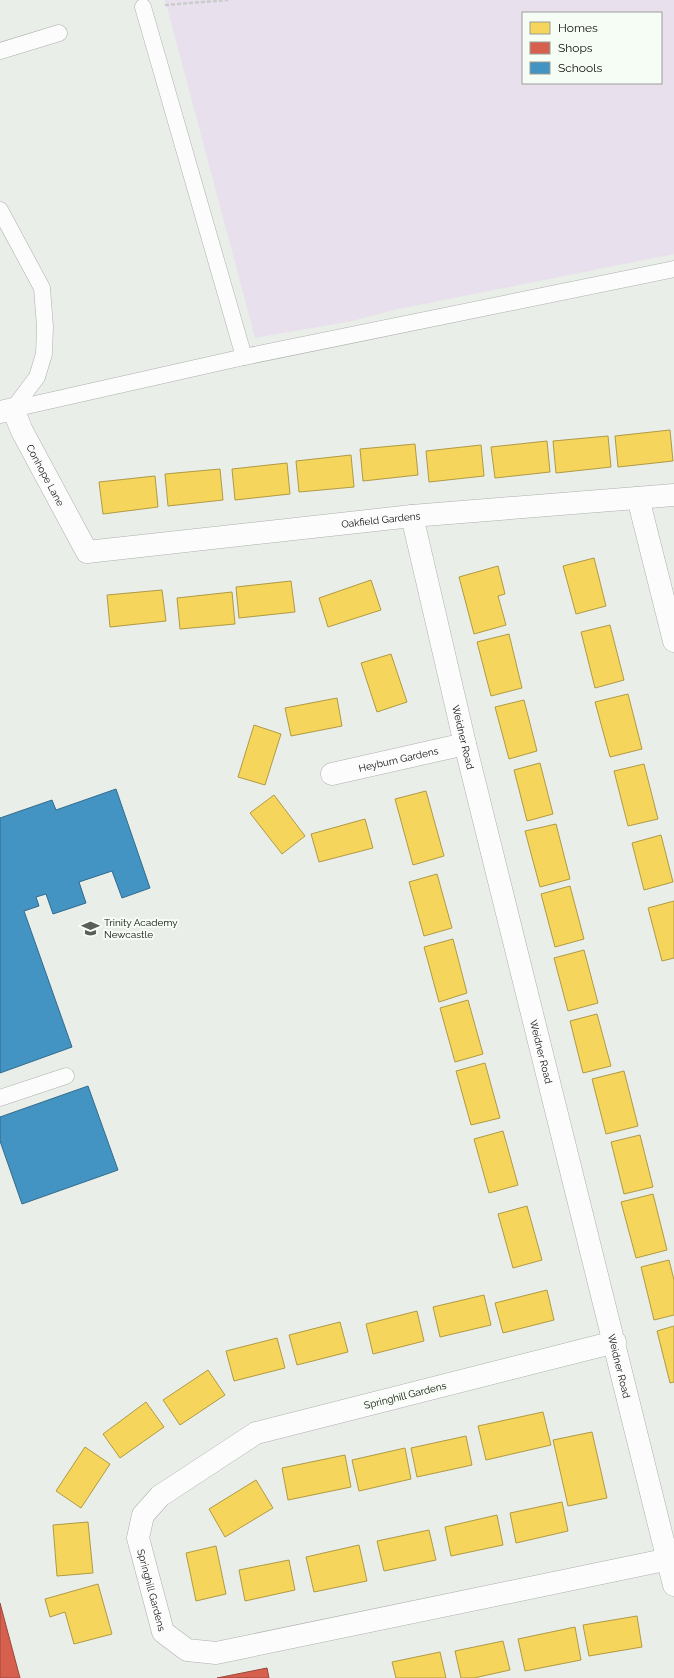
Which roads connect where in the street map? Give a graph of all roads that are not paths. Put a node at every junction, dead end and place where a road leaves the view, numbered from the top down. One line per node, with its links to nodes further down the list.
1 (143, 7): 6 (lane)
2 (59, 33): 3 (lane)
3 (0, 51)
4 (0, 210): 7 (lane)
5 (674, 269): 6 (lane)
6 (244, 357): 7 (lane)
7 (6, 410): 11 (street, Conhope Lane)
8 (674, 495): 9 (street, Oakfield Gardens)
9 (638, 498): 10 (street, Oakfield Gardens); 12 (street)
10 (412, 516): 11 (street, Oakfield Gardens); 13 (street, Weidner Road)
11 (88, 552)
12 (674, 641)
13 (465, 744): 14 (street, Heyburn Gardens); 17 (street, Weidner Road)
14 (332, 774)
15 (66, 1076): 16 (lane)
16 (0, 1098)
17 (615, 1342): 18 (street, Weidner Road); 18 (street, Springhill Gardens)
18 (671, 1558): 19 (street, Weidner Road)
19 (674, 1585)

